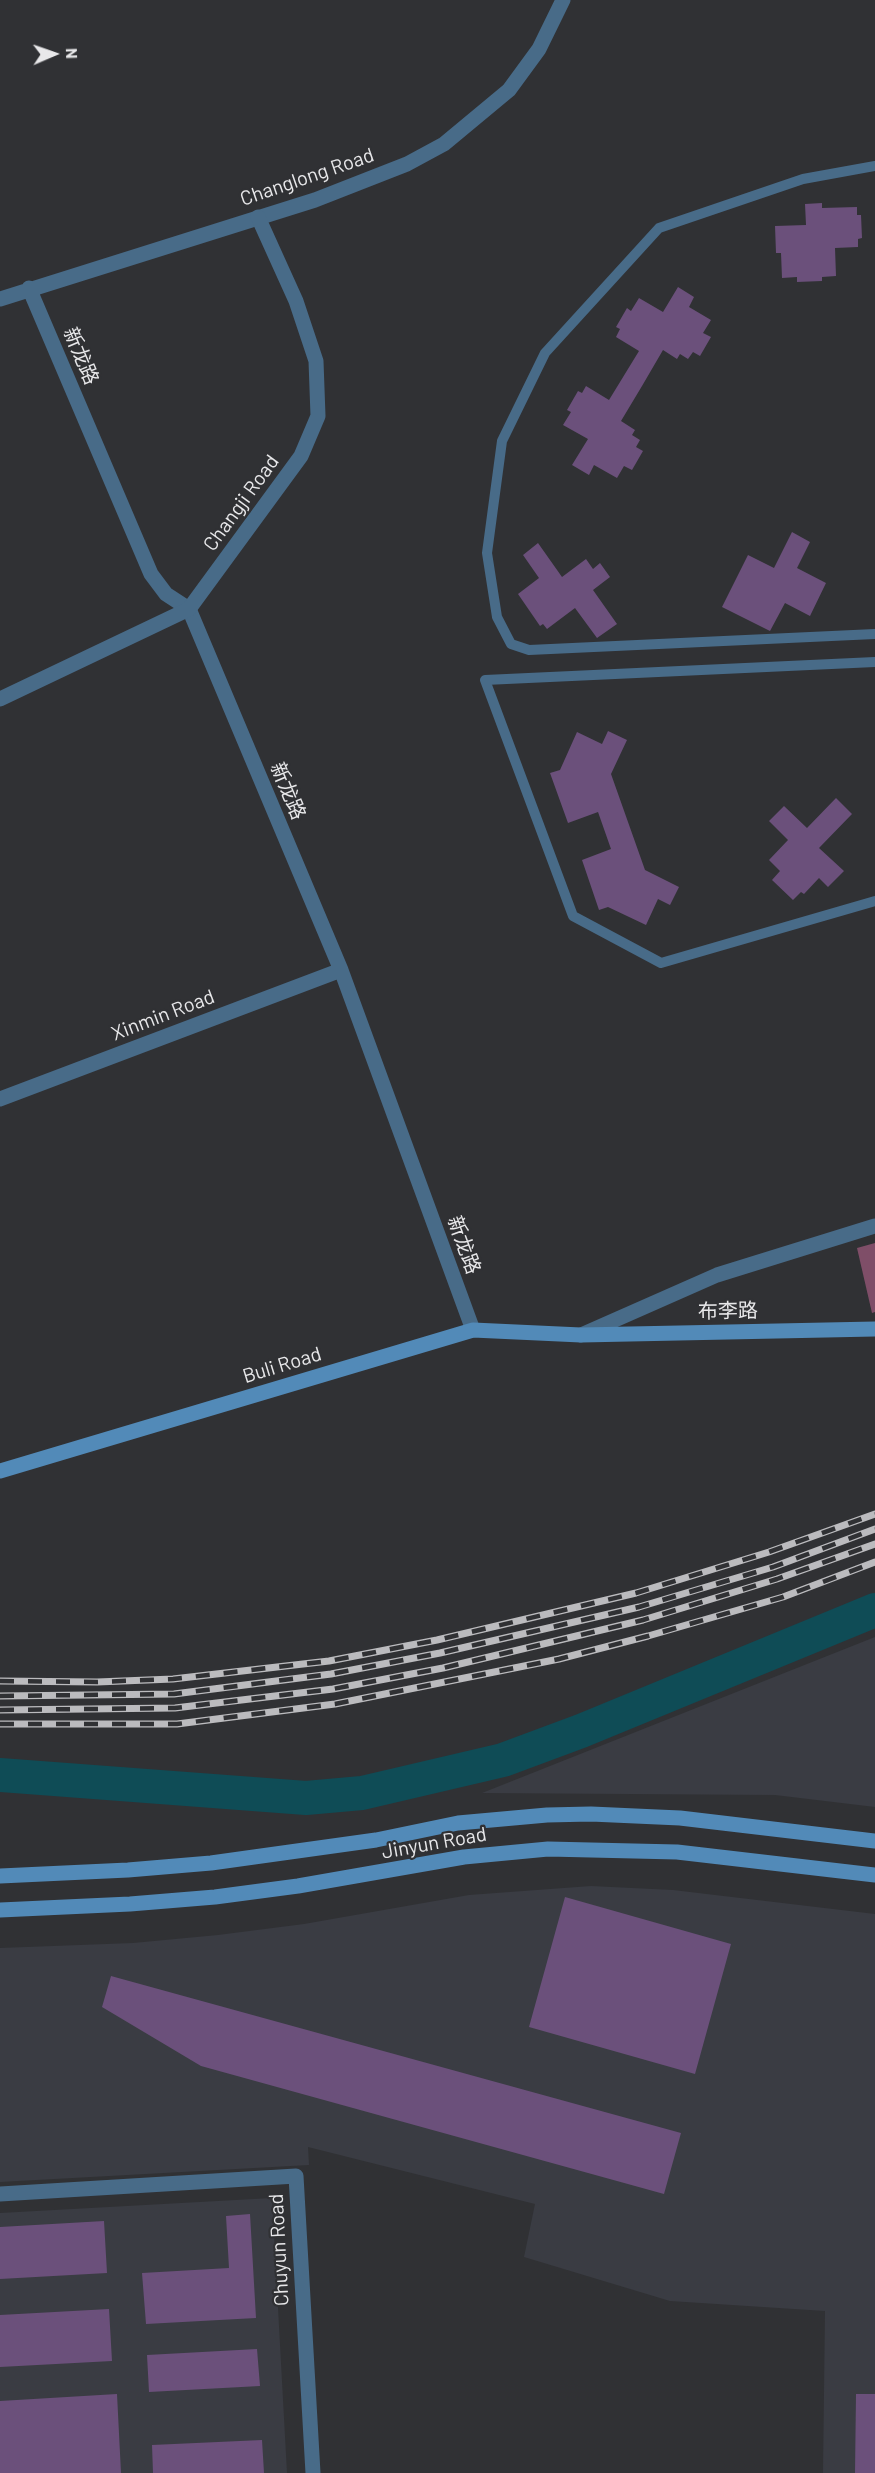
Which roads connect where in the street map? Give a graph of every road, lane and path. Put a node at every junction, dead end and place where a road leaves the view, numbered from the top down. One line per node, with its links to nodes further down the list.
1 (563, 0): 3 (street, Changlong Road)
2 (875, 166): 7 (lane)
3 (258, 217): 4 (street, Changlong Road); 6 (street, Changji Road)
4 (29, 288): 5 (street, Changlong Road); 6 (street, 新龙路)
5 (0, 299)
6 (189, 609): 9 (street, Changji Road); 11 (street, 新龙路)
7 (875, 634)
8 (875, 662): 10 (lane)
9 (0, 699)
10 (875, 901)
11 (341, 970): 12 (street, Xinmin Road); 15 (street, 新龙路)
12 (0, 1099)
13 (875, 1226): 16 (street)
14 (875, 1329): 16 (main road, 布李路)
15 (473, 1330): 16 (main road, Buli Road); 17 (main road, Buli Road)
16 (581, 1335)
17 (0, 1470)
18 (875, 1841): 20 (main road, Jinyun Road)
19 (875, 1875): 21 (main road, Jinyun Road)
20 (0, 1876)
21 (0, 1910)
22 (0, 2194): 23 (street, Chuyun Road)
23 (314, 2473)

